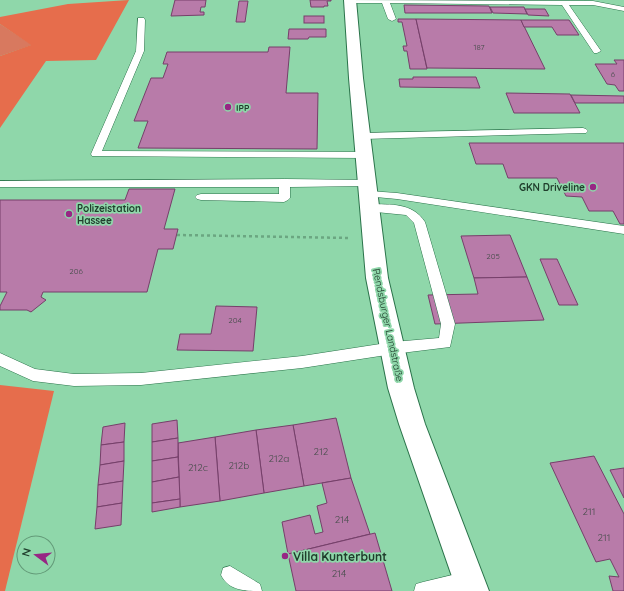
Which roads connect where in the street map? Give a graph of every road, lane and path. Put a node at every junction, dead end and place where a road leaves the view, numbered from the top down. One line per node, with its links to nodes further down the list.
1 (350, 1): 2 (lane); 9 (street, Rendsburger Landstraße)
2 (385, 2): 3 (lane); 5 (lane)
3 (564, 3): 4 (lane); 7 (lane)
4 (624, 9)
5 (392, 19)
6 (141, 20): 9 (lane)
7 (597, 51)
8 (584, 131): 9 (lane)
9 (364, 145): 12 (street, Rendsburger Landstraße)
10 (285, 182): 11 (lane); 12 (lane); 13 (lane)
11 (0, 184)
12 (369, 195): 14 (lane); 16 (street, Rendsburger Landstraße); 17 (lane)
13 (201, 197)
14 (624, 230)
15 (177, 235): 16 (path)
16 (374, 239): 17 (street, Rendsburger Landstraße)
17 (393, 348): 18 (lane); 20 (street, Rendsburger Landstraße)
18 (0, 360)
19 (230, 575): 21 (lane)
20 (471, 586): 22 (lane)
21 (253, 591)
22 (423, 591)

